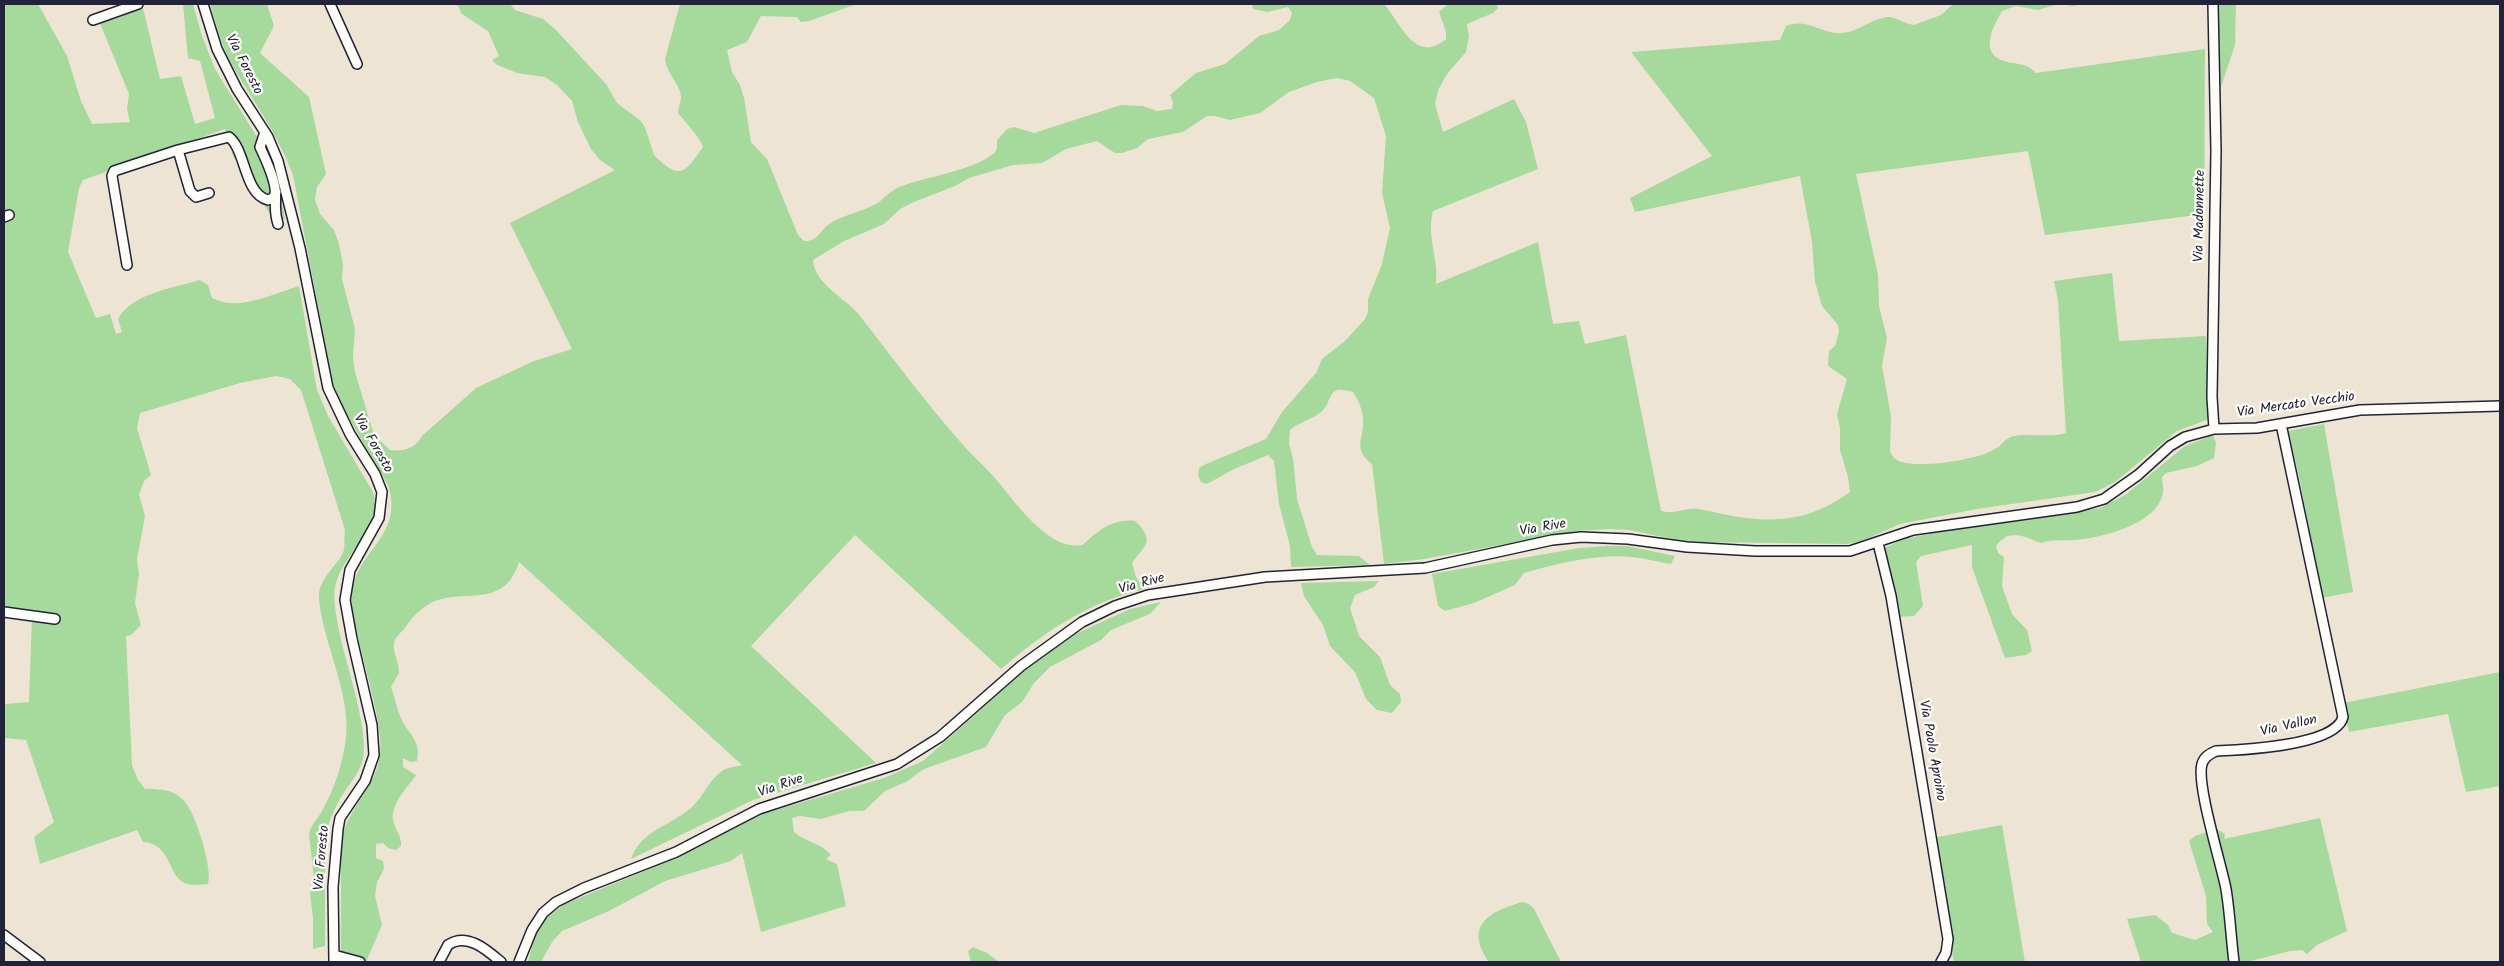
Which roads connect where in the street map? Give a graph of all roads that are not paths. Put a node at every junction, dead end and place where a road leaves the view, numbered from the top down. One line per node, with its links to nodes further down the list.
1 (138, 4): 5 (street)
2 (203, 4): 7 (street, Via Foresto)
3 (330, 4): 6 (street)
4 (2213, 4): 15 (street, Via Madonnette)
5 (93, 20)
6 (357, 64)
7 (265, 132): 9 (street); 20 (street, Via Foresto)
8 (178, 150): 9 (street); 10 (street); 12 (street)
9 (276, 192): 11 (street)
10 (208, 193)
11 (278, 224)
12 (128, 265)
13 (2500, 406): 14 (street, Via Mercato Vecchio)
14 (2281, 424): 15 (street, Via Mercato Vecchio); 27 (street, Via Vallon)
15 (2214, 429): 16 (street, Via Mercato Vecchio)
16 (1880, 543): 25 (street, Via Rive); 26 (street, Via Paolo Aproino)
17 (4, 612): 18 (street)
18 (55, 619)
19 (4, 935): 21 (street)
20 (334, 958): 22 (street)
21 (40, 962)
22 (360, 962)
23 (439, 962): 24 (street)
24 (501, 962)
25 (519, 962)
26 (1941, 962)
27 (2234, 962)

